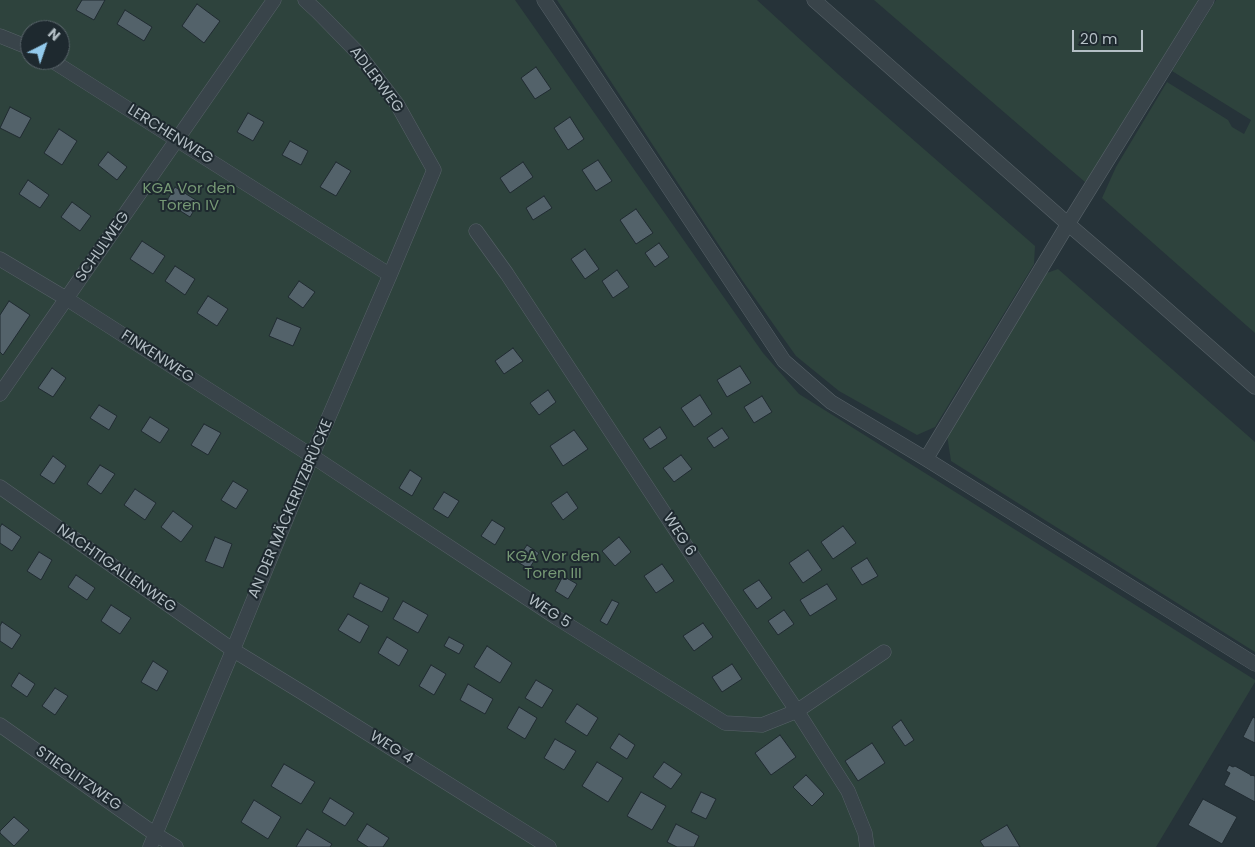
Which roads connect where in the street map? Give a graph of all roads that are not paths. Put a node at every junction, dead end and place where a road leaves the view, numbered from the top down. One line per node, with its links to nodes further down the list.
1 (274, 0): 9 (lane, SCHULWEG)
2 (305, 0): 10 (lane, ADLERWEG)
3 (544, 0): 19 (lane)
4 (814, 0): 11 (lane)
5 (1207, 0): 11 (lane)
6 (0, 36): 7 (lane)
7 (20, 44)
8 (67, 70): 9 (lane, LERCHENWEG)
9 (177, 140): 14 (lane, LERCHENWEG); 15 (lane, SCHULWEG)
10 (434, 170): 14 (lane, AN DER MÄCKERITZBRÜCKE)
11 (1068, 224): 16 (lane); 19 (lane)
12 (476, 231): 24 (lane, WEG 6)
13 (0, 259): 15 (lane, FINKENWEG)
14 (390, 275): 18 (lane, AN DER MÄCKERITZBRÜCKE)
15 (67, 299): 17 (lane, SCHULWEG); 18 (lane, FINKENWEG)
16 (1255, 387)
17 (0, 394)
18 (312, 456): 21 (lane, AN DER MÄCKERITZBRÜCKE); 24 (lane, WEG 5)
19 (926, 459): 23 (lane)
20 (0, 487): 21 (lane, NACHTIGALLENWEG)
21 (233, 650): 26 (lane, AN DER MÄCKERITZBRÜCKE); 29 (lane, WEG 4)
22 (884, 652): 24 (lane, WEG 5)
23 (1255, 664)
24 (796, 711): 30 (lane, WEG 6)
25 (0, 725): 26 (lane, STIEGLITZWEG)
26 (155, 834): 27 (lane, AN DER MÄCKERITZBRÜCKE); 28 (lane, STIEGLITZWEG)
27 (150, 847)
28 (176, 847)
29 (549, 847)
30 (867, 847)

